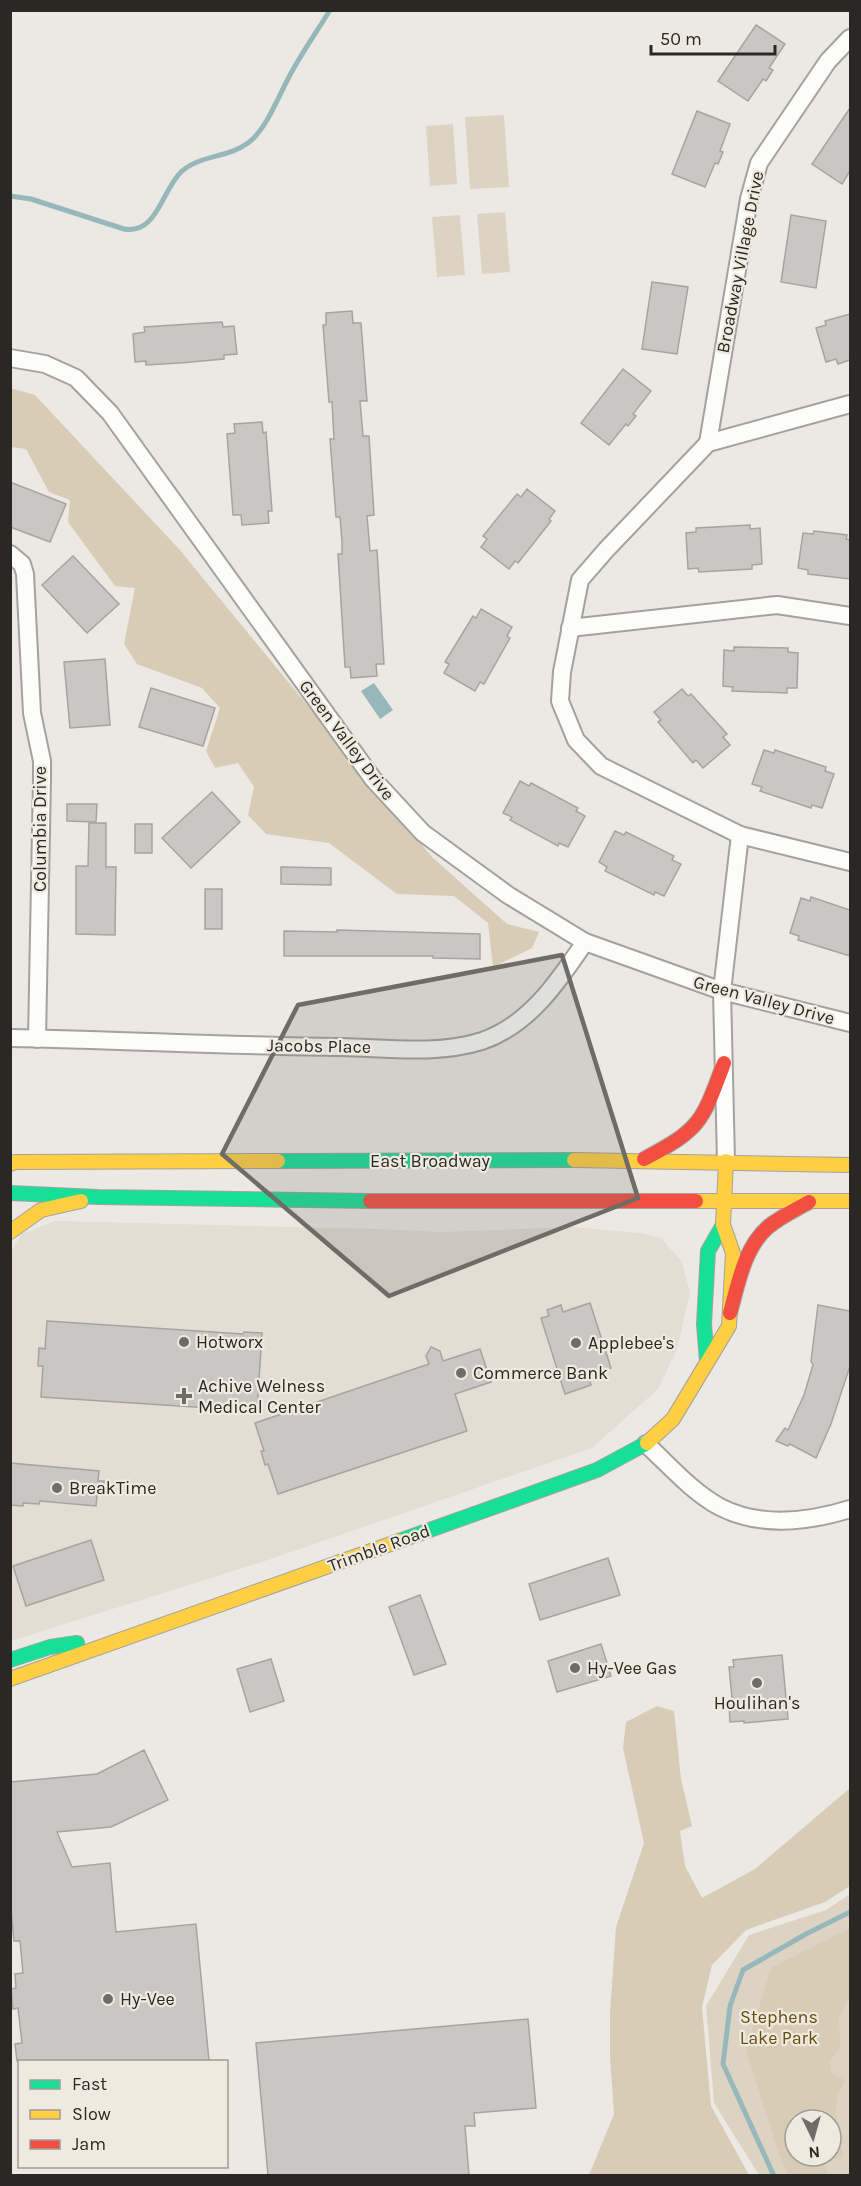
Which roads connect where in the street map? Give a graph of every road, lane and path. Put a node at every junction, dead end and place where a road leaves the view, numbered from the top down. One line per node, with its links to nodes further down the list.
1 (850, 38): 4 (street, Broadway Village Drive)
2 (10, 358): 10 (street, Green Valley Drive)
3 (850, 404): 4 (street)
4 (708, 443): 7 (street)
5 (10, 554): 14 (street, Columbia Drive)
6 (850, 616): 7 (street)
7 (570, 627): 8 (street)
8 (740, 835): 9 (street); 11 (street)
9 (850, 862)
10 (585, 942): 11 (street, Green Valley Drive); 14 (street, Jacobs Place)
11 (722, 991): 12 (street, Green Valley Drive); 15 (street)
12 (850, 1023)
13 (10, 1038): 14 (street, Jacobs Place)
14 (38, 1039)
15 (723, 1063): 16 (main road); 17 (street)
16 (642, 1160): 17 (main road, East Broadway); 18 (main road, East Broadway)
17 (726, 1161): 19 (main road, East Broadway); 22 (main road, Trimble Road)
18 (10, 1164)
19 (850, 1165)
20 (10, 1193): 21 (main road)
21 (98, 1197): 22 (main road); 26 (main road)
22 (724, 1200): 23 (main road); 25 (main road, Trimble Road)
23 (810, 1201): 24 (main road); 27 (main road)
24 (850, 1201)
25 (723, 1225): 27 (main road, Trimble Road); 28 (main road, Trimble Road)
26 (10, 1232)
27 (730, 1313): 28 (main road, Trimble Road)
28 (707, 1361): 29 (main road, Trimble Road)
29 (646, 1444): 30 (street); 31 (main road, Trimble Road)
30 (850, 1509)
31 (115, 1642): 32 (main road); 33 (main road, Trimble Road)
32 (10, 1660)
33 (10, 1679)

